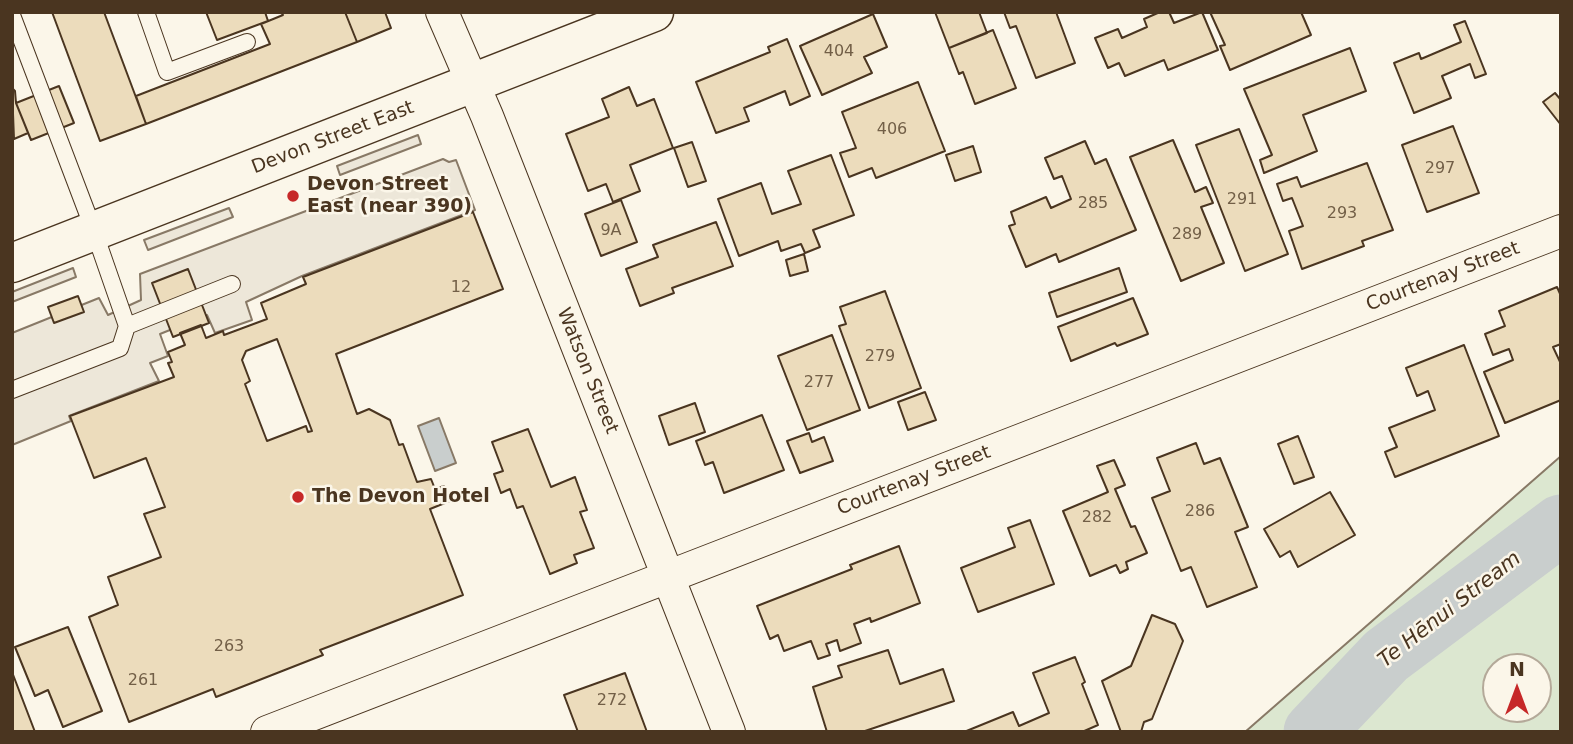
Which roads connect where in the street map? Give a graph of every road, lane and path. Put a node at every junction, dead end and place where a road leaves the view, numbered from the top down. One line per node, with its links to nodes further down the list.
1 (146, 12): 5 (lane)
2 (442, 12): 6 (street, Watson Street)
3 (654, 12): 6 (main road, Devon Street East)
4 (12, 15): 7 (lane)
5 (247, 42)
6 (472, 83): 7 (main road, Devon Street East); 13 (street, Watson Street)
7 (94, 231): 9 (main road, Devon Street East); 11 (lane)
8 (1561, 231): 13 (street, Courtenay Street)
9 (12, 263)
10 (232, 284): 11 (lane)
11 (127, 326): 12 (lane)
12 (12, 390)
13 (668, 576): 14 (street, Courtenay Street); 15 (street, Watson Street)
14 (267, 732)
15 (729, 732)

